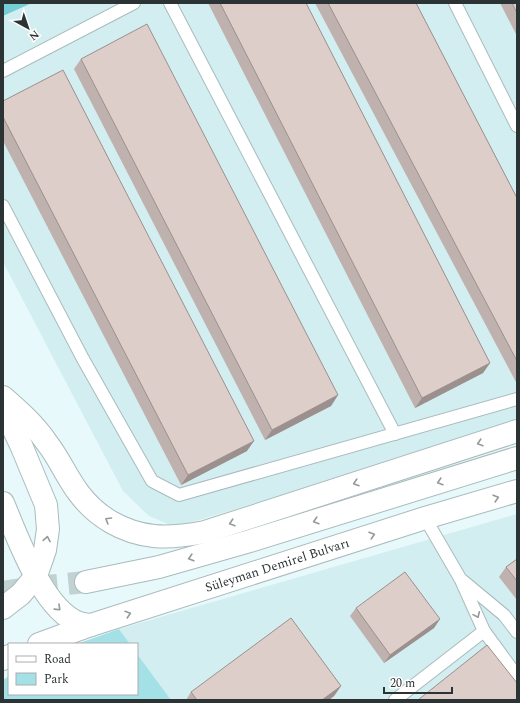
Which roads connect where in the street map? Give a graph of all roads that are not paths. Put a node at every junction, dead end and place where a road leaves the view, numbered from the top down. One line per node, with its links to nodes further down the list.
1 (134, 3): 4 (lane)
2 (170, 3): 11 (lane)
3 (455, 3): 5 (lane)
4 (3, 71)
5 (517, 126)
6 (3, 206): 11 (lane)
7 (3, 397): 10 (main road, one-way to 7)
8 (517, 399): 11 (lane)
9 (3, 407): 16 (main road, one-way to 9)
10 (517, 431)
11 (394, 434)
12 (517, 458): 18 (main road, one-way to 18)
13 (517, 492): 15 (main road, Süleyman Demirel Bulvarı, one-way to 13)
14 (3, 503): 16 (main road)
15 (425, 518): 17 (lane); 20 (main road, Süleyman Demirel Bulvarı, one-way to 15)
16 (36, 576): 19 (main road); 20 (main road, one-way to 20)
17 (461, 580): 21 (lane, one-way to 21); 22 (lane)
18 (86, 582)
19 (3, 608)
20 (91, 625): 23 (main road, Süleyman Demirel Bulvarı)
21 (484, 631): 24 (lane); 25 (lane)
22 (517, 632)
23 (42, 643)
24 (517, 676)
25 (395, 700)

